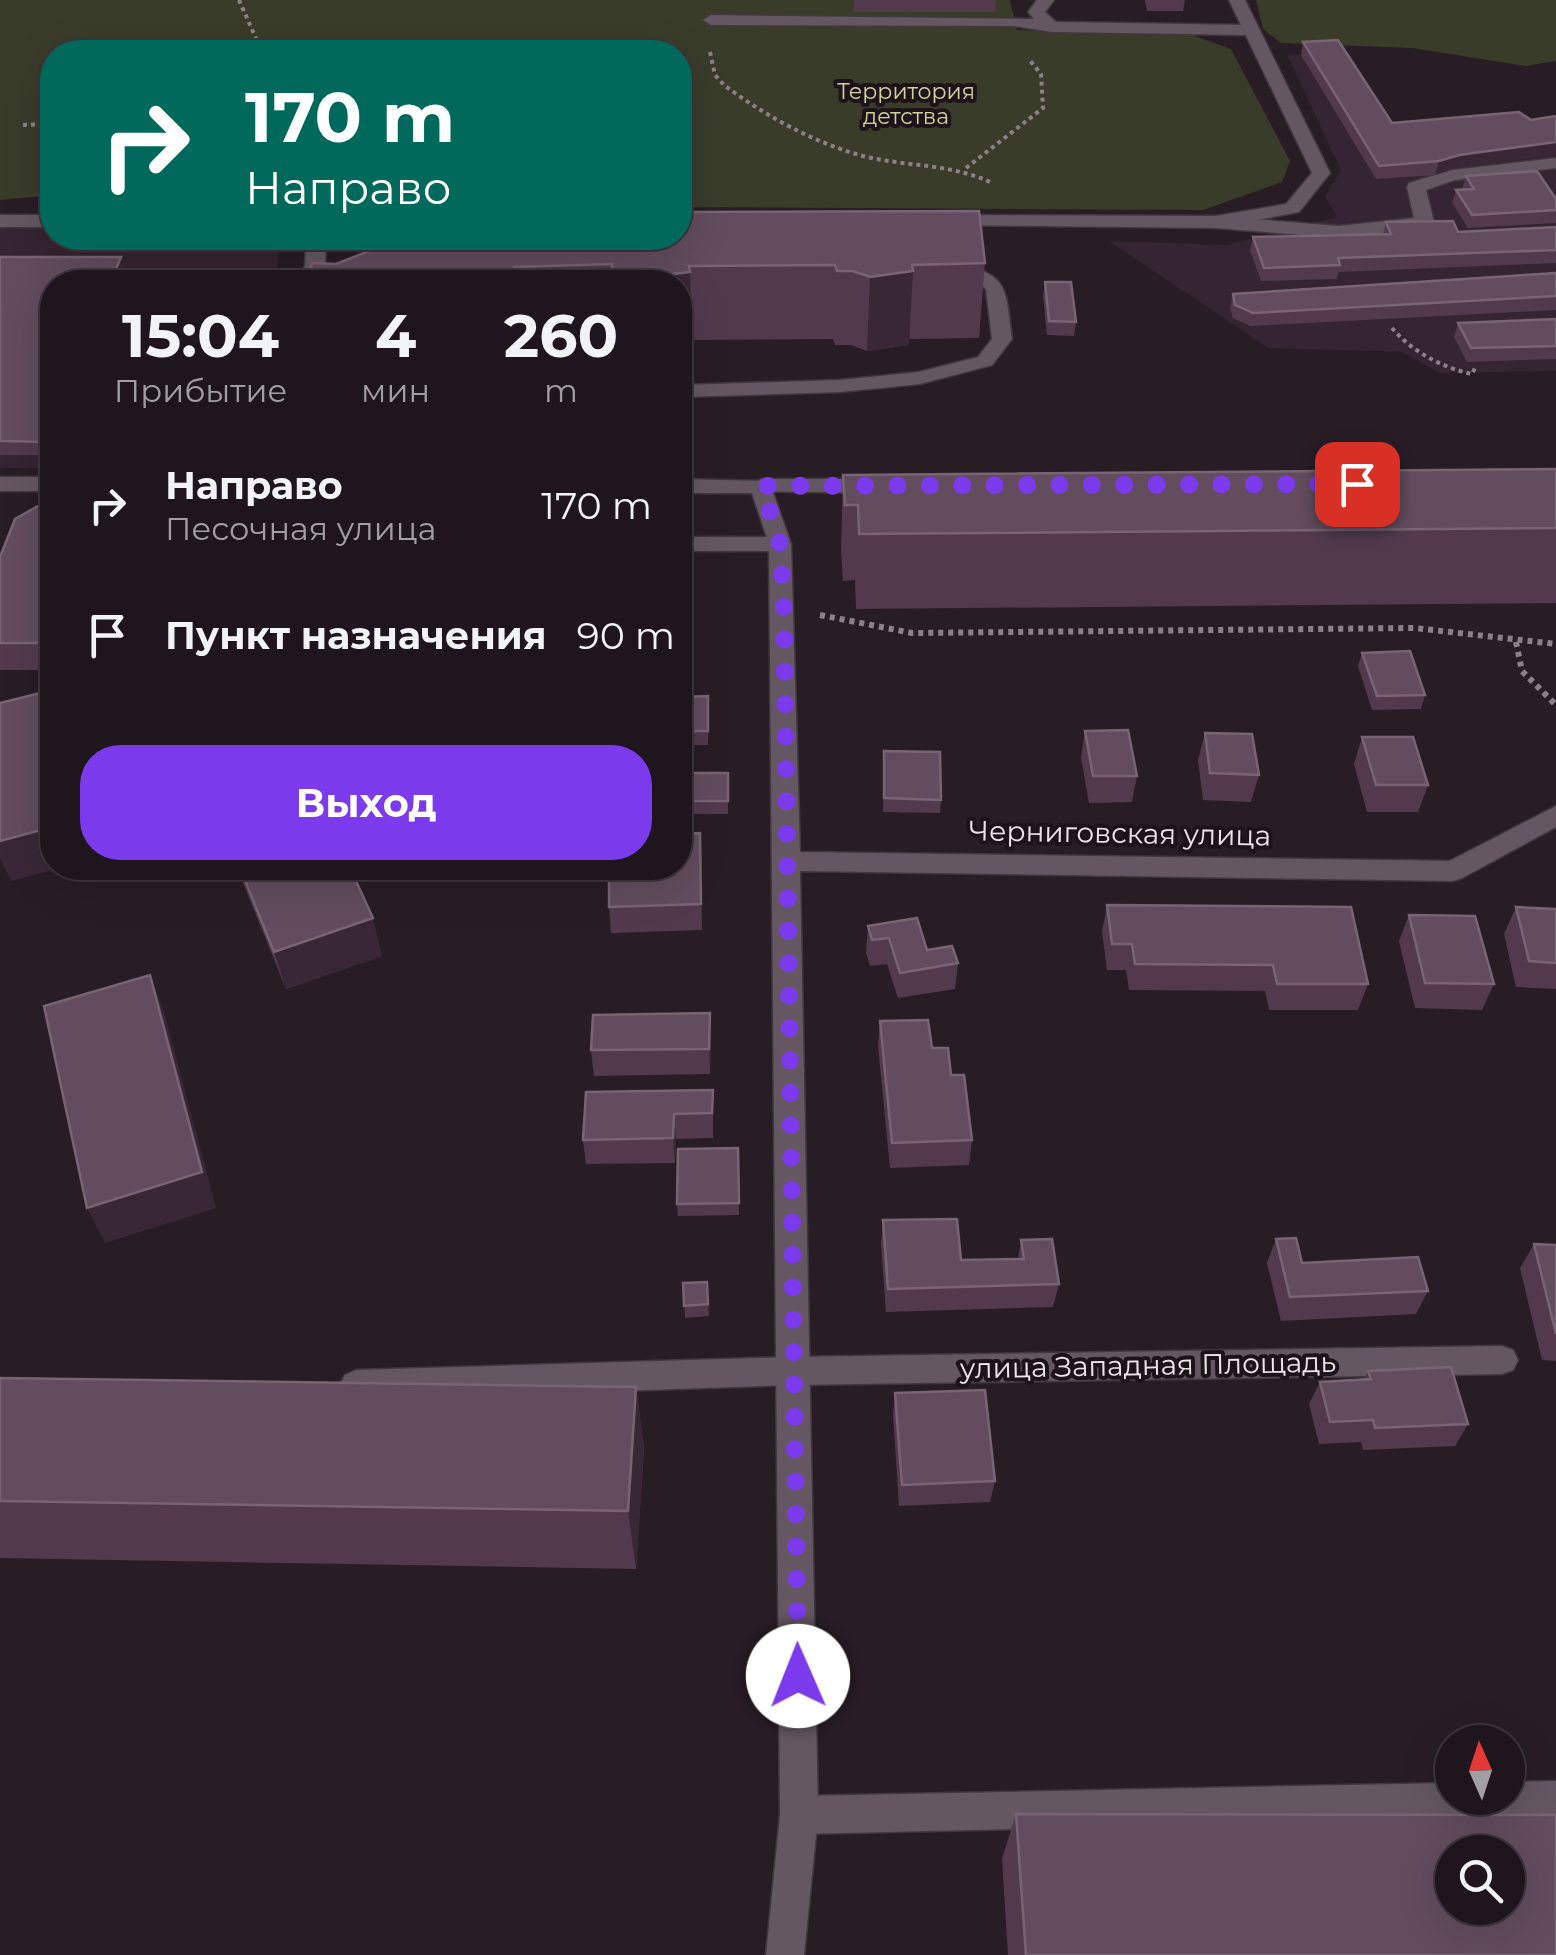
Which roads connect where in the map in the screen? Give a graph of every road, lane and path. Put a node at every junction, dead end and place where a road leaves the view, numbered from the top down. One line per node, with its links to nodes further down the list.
1 (239, 0): 8 (path)
2 (1046, 0): 6 (street)
3 (1237, 0): 7 (street)
4 (711, 20): 5 (street)
5 (1001, 21): 6 (street); 13 (path)
6 (1052, 28): 7 (street)
7 (1248, 30): 18 (street)
8 (257, 40)
9 (708, 44): 13 (path)
10 (23, 124): 11 (path)
11 (40, 124)
12 (1556, 163): 18 (street)
13 (965, 168): 14 (path)
14 (1005, 190)
15 (927, 221): 18 (street)
16 (0, 222): 17 (street)
17 (40, 222)
18 (1216, 222)
19 (923, 266): 22 (street)
20 (1392, 328): 21 (path)
21 (1475, 368)
22 (692, 391)
23 (0, 484): 24 (street)
24 (40, 484)
25 (692, 486): 26 (street)
26 (762, 486): 27 (street); 29 (street)
27 (900, 486)
28 (692, 544): 29 (street)
29 (780, 544): 30 (street)
30 (784, 611): 31 (path); 35 (street)
31 (1516, 642): 32 (path); 33 (path)
32 (1556, 644)
33 (1556, 705)
34 (1556, 814): 35 (street, Черниговская улица)
35 (787, 861): 37 (street)
36 (1502, 1360): 37 (street, улица Западная Площадь)
37 (794, 1370): 38 (street, улица Западная Площадь); 40 (street)
38 (334, 1386)
39 (1556, 1798): 40 (street)
40 (799, 1816): 41 (street)
41 (785, 1955)

